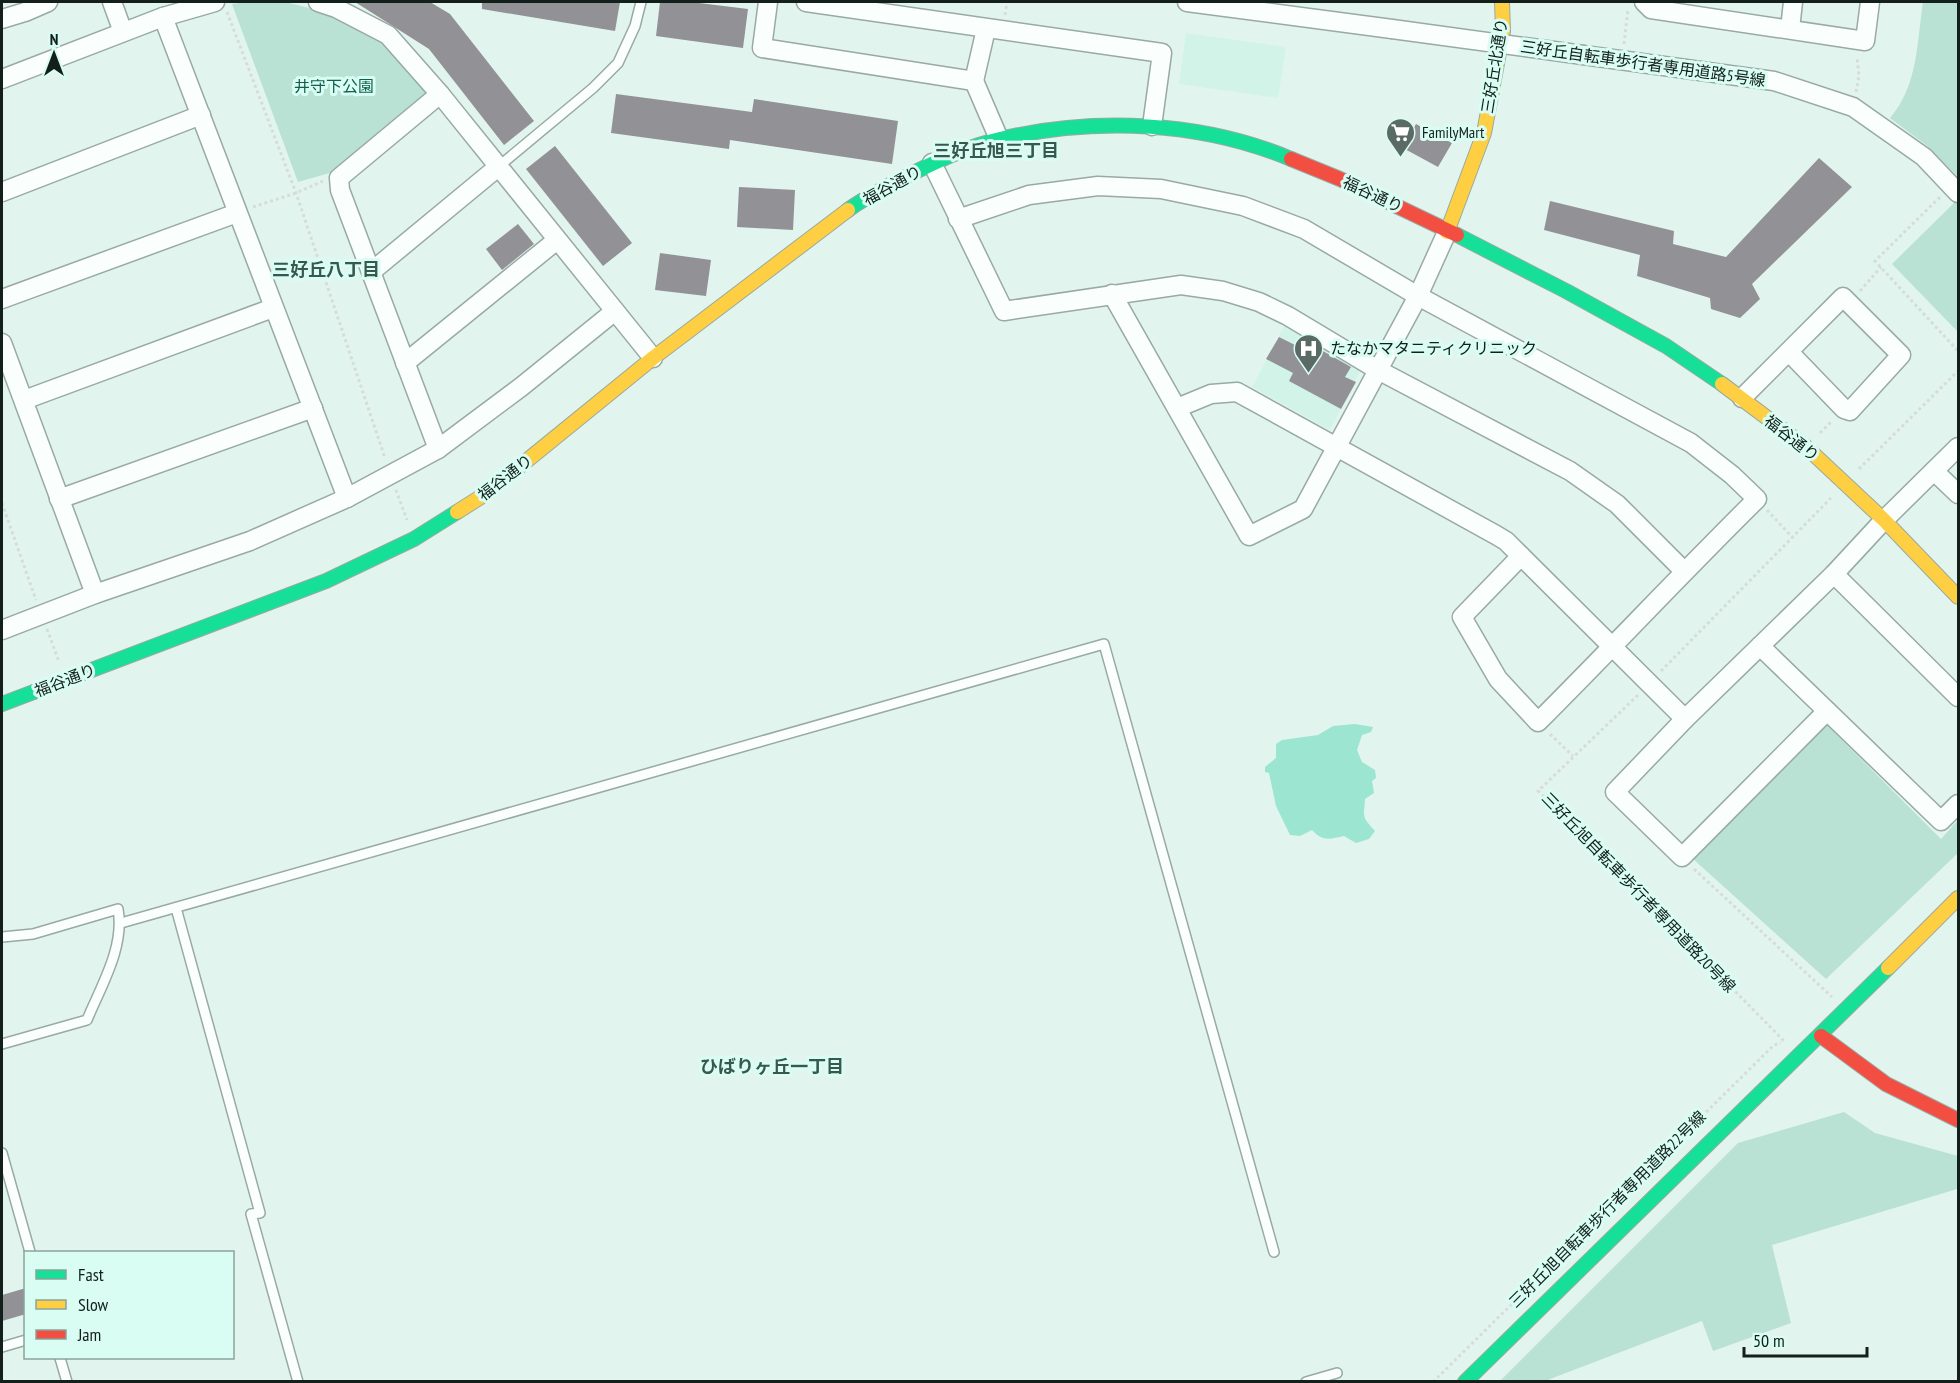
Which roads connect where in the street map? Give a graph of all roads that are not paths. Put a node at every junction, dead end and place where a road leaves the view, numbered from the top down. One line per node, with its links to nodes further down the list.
1 (48, 2): 14 (street)
2 (112, 2): 17 (street)
3 (318, 2): 20 (street)
4 (641, 2): 25 (lane)
5 (768, 2): 19 (street)
6 (806, 2): 15 (street)
7 (1187, 2): 26 (street, 三好丘自転車歩行者専用道路5号線, bridge)
8 (1502, 2): 30 (street, 三好丘北通り)
9 (1644, 2): 16 (street)
10 (1793, 2): 16 (street)
11 (1870, 2): 16 (street)
12 (221, 7): 13 (street)
13 (163, 17): 17 (street); 21 (street)
14 (2, 19)
15 (986, 29): 19 (street); 22 (street)
16 (1790, 29)
17 (123, 32): 18 (street)
18 (2, 79)
19 (974, 81): 23 (street)
20 (440, 94): 25 (street); 32 (street)
21 (201, 115): 27 (street); 28 (street)
22 (1152, 126): 23 (street, 福谷通り); 30 (street, 福谷通り)
23 (999, 139): 24 (street, 福谷通り)
24 (932, 163): 29 (street); 40 (street, 福谷通り)
25 (498, 167): 31 (street); 32 (street)
26 (1955, 189)
27 (2, 192)
28 (237, 213): 35 (street); 36 (street)
29 (958, 219): 33 (street); 34 (street)
30 (1447, 232): 34 (street); 43 (street, 福谷通り)
31 (557, 240): 37 (street); 41 (street)
32 (371, 272): 41 (street)
33 (1112, 294): 42 (street); 46 (street)
34 (1418, 296): 42 (street); 56 (street)
35 (2, 299)
36 (273, 308): 44 (street); 45 (street)
37 (615, 311): 40 (street); 49 (street)
38 (2, 343): 44 (street)
39 (1789, 352): 39 (street); 43 (street)
40 (653, 358): 64 (street, 福谷通り)
41 (405, 363): 49 (street)
42 (1378, 370): 47 (street); 56 (street)
43 (1742, 398): 54 (street, 福谷通り)
44 (24, 400): 53 (street)
45 (313, 408): 52 (street); 53 (street)
46 (1177, 408): 47 (street); 47 (street)
47 (1335, 447): 55 (street)
48 (1959, 447): 50 (street)
49 (438, 449): 52 (street)
50 (1935, 471): 51 (street); 54 (street)
51 (1959, 494)
52 (347, 498): 58 (street)
53 (59, 499): 58 (street)
54 (1884, 520): 57 (street); 59 (street, 福谷通り)
55 (1521, 556): 62 (street); 62 (street)
56 (1684, 571): 62 (street)
57 (1834, 574): 61 (street); 63 (street)
58 (95, 594): 60 (street)
59 (1959, 597)
60 (2, 630)
61 (1760, 646): 65 (street); 66 (street)
62 (1612, 648): 66 (street)
63 (1959, 697)
64 (2, 704)
65 (1827, 711): 66 (street); 67 (street)
66 (1685, 719)
67 (1959, 804)
68 (1959, 898): 72 (street)
69 (176, 908): 70 (lane); 77 (lane); 83 (lane)
70 (121, 923): 71 (lane); 73 (lane)
71 (2, 937)
72 (1821, 1036): 74 (street); 85 (street)
73 (2, 1044)
74 (1959, 1119)
75 (2, 1153): 76 (lane)
76 (30, 1251)
77 (1274, 1252)
78 (24, 1341): 79 (lane)
79 (2, 1347)
80 (60, 1359): 82 (lane)
81 (1337, 1373): 84 (lane)
82 (67, 1382)
83 (298, 1382)
84 (1306, 1382)
85 (1466, 1382)

